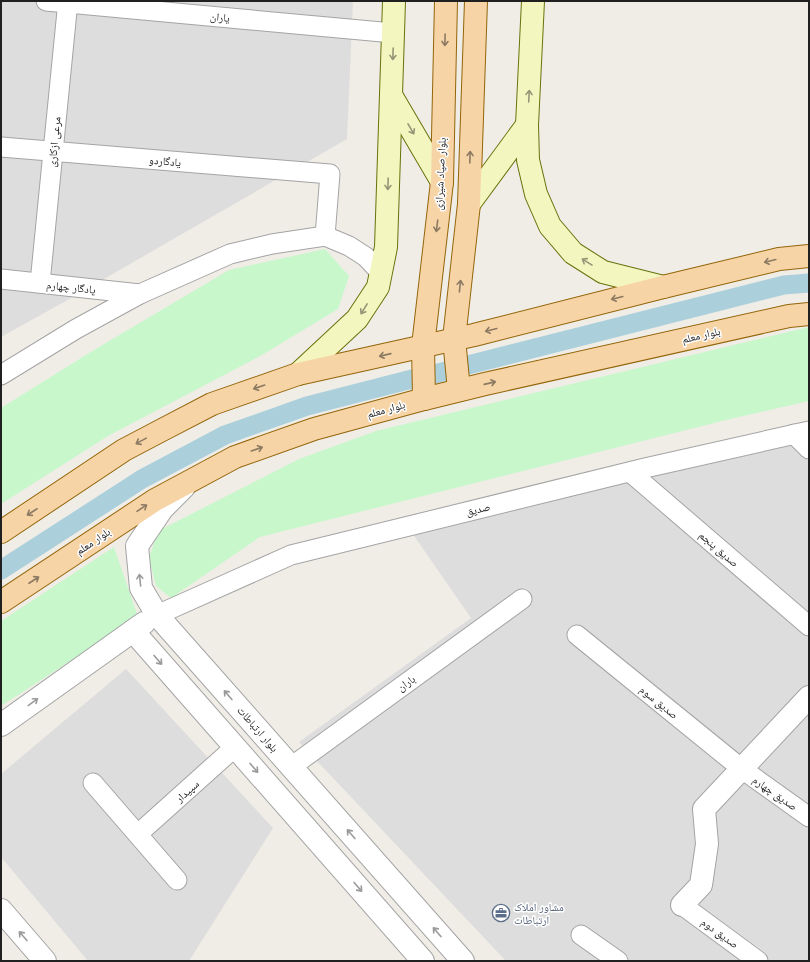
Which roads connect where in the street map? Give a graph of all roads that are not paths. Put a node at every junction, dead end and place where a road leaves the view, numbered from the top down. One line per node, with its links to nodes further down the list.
1 (46, 1): 6 (street, یاران)
2 (394, 1): 7 (main road)
3 (446, 1): 12 (main road, بلوار صیاد شیرازی, one-way to 12)
4 (476, 1): 13 (main road, one-way to 4)
5 (533, 1): 9 (main road, one-way to 5)
6 (68, 2): 7 (street, یاران); 11 (street, مرعی ازکاری)
7 (393, 33): 8 (main road, one-way to 8)
8 (391, 95): 12 (main road, one-way to 12); 16 (main road, one-way to 16)
9 (527, 125): 13 (main road); 19 (main road, one-way to 9)
10 (1, 147): 11 (street, یادگار‌دو)
11 (53, 152): 14 (street, یادگار‌دو); 18 (street, مرعی ازکاری)
12 (442, 182): 23 (main road, بلوار صیاد شیرازی, one-way to 23)
13 (469, 204): 22 (main road, one-way to 13)
14 (325, 236): 16 (street); 20 (street)
15 (809, 256): 19 (main road, one-way to 19)
16 (381, 273): 24 (main road, one-way to 24)
17 (1, 279): 18 (street, یادگار چهارم)
18 (40, 283): 20 (street, یادگار چهارم)
19 (663, 287): 22 (main road, one-way to 22)
20 (140, 294): 25 (street)
21 (809, 314): 26 (main road, بلوار معلم, one-way to 21)
22 (454, 339): 23 (main road); 26 (main road)
23 (423, 346): 24 (main road, one-way to 24); 27 (main road, بلوار صیاد شیرازی)
24 (298, 374): 32 (main road, one-way to 32)
25 (1, 375)
26 (459, 390): 27 (main road, بلوار معلم)
27 (424, 399): 31 (main road, بلوار معلم, one-way to 27)
28 (801, 433): 29 (street); 30 (street, صدیق)
29 (809, 449)
30 (630, 472): 35 (street, صدیق); 36 (street, صدیق پنجم)
31 (190, 481): 34 (main road, بلوار معلم, one-way to 31); 35 (street, بلوار ارتباطات, one-way to 31)
32 (1, 532)
33 (522, 599): 42 (street, باران)
34 (1, 602)
35 (157, 615): 37 (street); 42 (street, بلوار ارتباطات, one-way to 35)
36 (809, 626)
37 (133, 630): 40 (street, one-way to 37); 41 (street, one-way to 41)
38 (577, 635): 43 (street, صدیق سوم)
39 (809, 697): 43 (street)
40 (1, 725)
41 (236, 747): 46 (street, سپیدار); 52 (street, one-way to 52)
42 (291, 767): 53 (street, بلوار ارتباطات, one-way to 42)
43 (742, 769): 45 (street, صدیق چهارم); 48 (street)
44 (93, 783): 46 (street)
45 (809, 817)
46 (138, 834): 47 (street)
47 (177, 880)
48 (682, 905): 55 (street, صدیق دوم)
49 (1, 910): 51 (street, one-way to 49)
50 (581, 935): 54 (street)
51 (45, 961)
52 (423, 961)
53 (462, 961)
54 (618, 961)
55 (758, 961)

